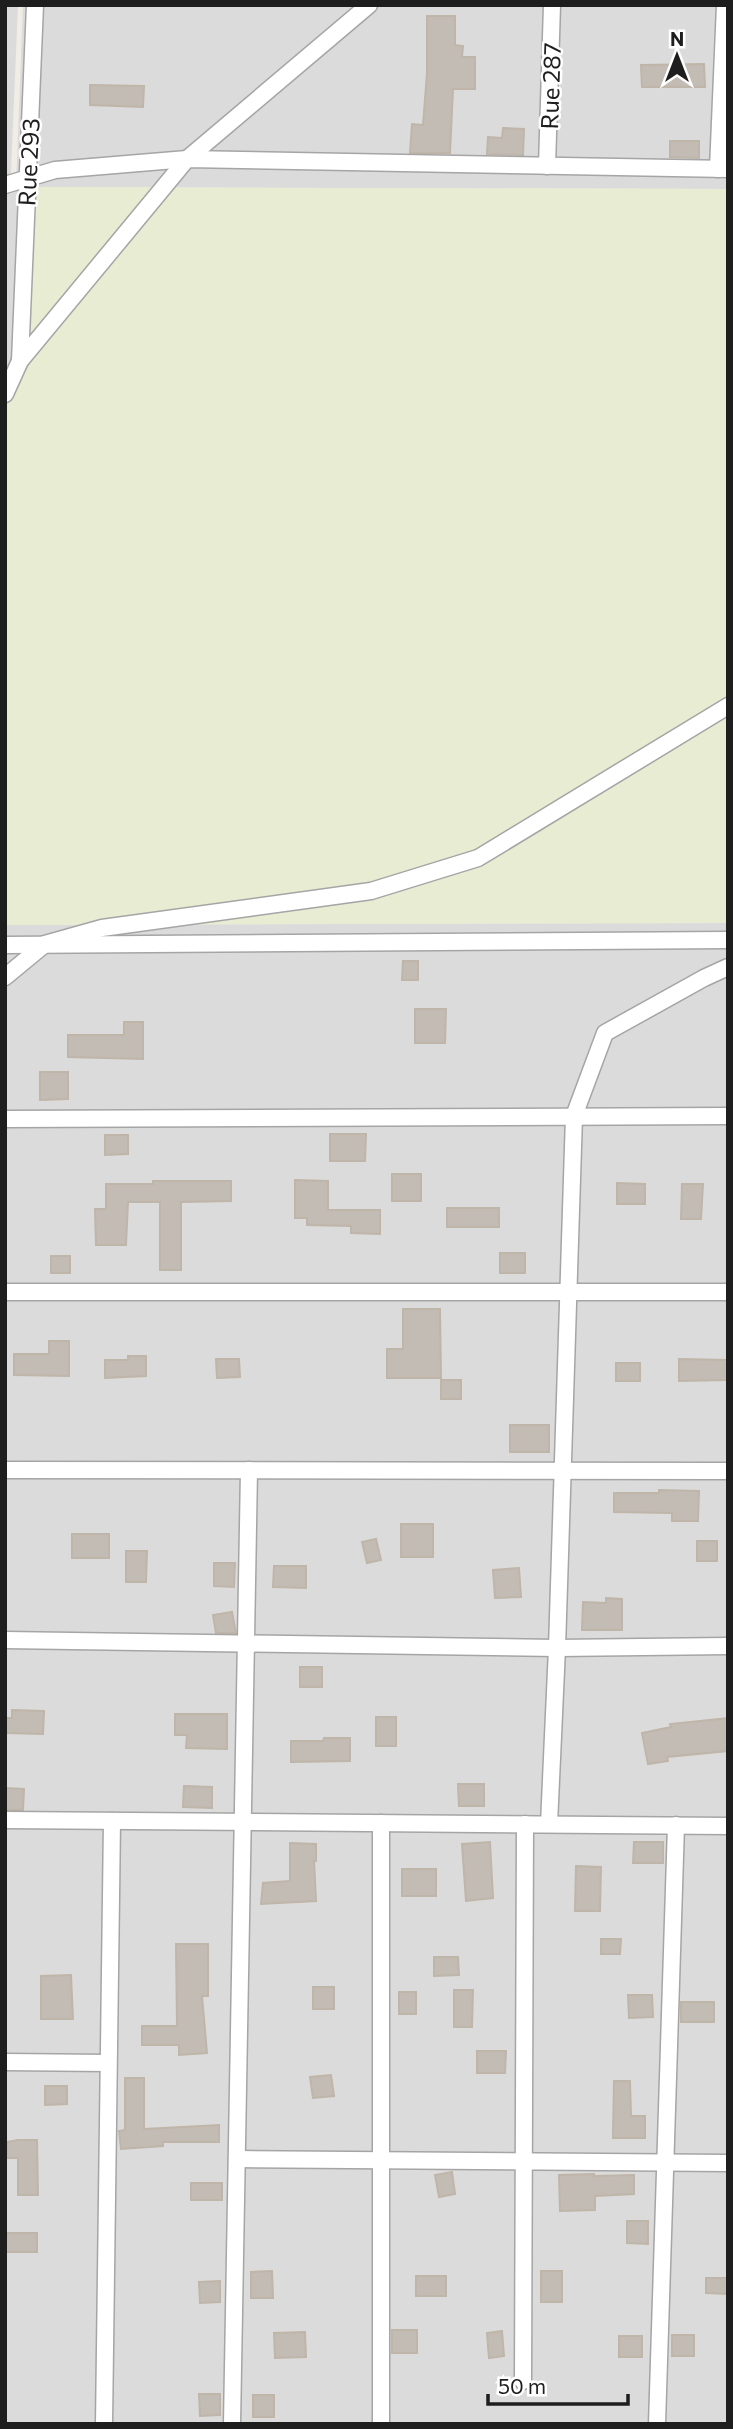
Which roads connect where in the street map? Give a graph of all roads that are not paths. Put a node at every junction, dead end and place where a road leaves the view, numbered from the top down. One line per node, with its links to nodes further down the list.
1 (35, 5): 8 (street, Rue 293)
2 (369, 5): 5 (street)
3 (552, 5): 6 (street, Rue 287)
4 (725, 5): 7 (street)
5 (187, 159): 6 (street); 8 (street); 10 (street)
6 (548, 166): 7 (street)
7 (723, 169)
8 (28, 178): 9 (street); 10 (street, Rue 293)
9 (5, 185)
10 (20, 361): 11 (street)
11 (5, 394)
12 (728, 706): 15 (street)
13 (728, 940): 15 (street)
14 (5, 944): 15 (street)
15 (46, 944): 17 (street)
16 (728, 967): 18 (street)
17 (5, 977)
18 (573, 1116): 19 (street); 20 (street); 22 (street)
19 (728, 1116)
20 (5, 1119)
21 (5, 1292): 22 (street)
22 (568, 1292): 23 (street); 26 (street)
23 (728, 1292)
24 (5, 1470): 25 (street)
25 (248, 1470): 26 (street); 29 (street)
26 (562, 1471): 27 (street); 31 (street)
27 (728, 1471)
28 (5, 1640): 29 (street)
29 (246, 1643): 31 (street); 34 (street)
30 (728, 1646): 31 (street)
31 (557, 1648): 37 (street)
32 (5, 1820): 33 (street)
33 (111, 1821): 34 (street); 41 (street)
34 (242, 1822): 35 (street); 42 (street)
35 (381, 1823): 36 (street); 43 (street)
36 (525, 1824): 37 (street); 44 (street)
37 (549, 1824): 38 (street)
38 (676, 1825): 39 (street); 45 (street)
39 (728, 1826)
40 (5, 2062): 41 (street)
41 (108, 2063): 48 (street)
42 (237, 2159): 43 (street); 49 (street)
43 (381, 2160): 44 (street); 50 (street)
44 (524, 2161): 45 (street); 47 (street)
45 (666, 2162): 46 (street); 51 (street)
46 (728, 2163)
47 (523, 2382)
48 (104, 2424)
49 (232, 2424)
50 (381, 2424)
51 (657, 2424)

